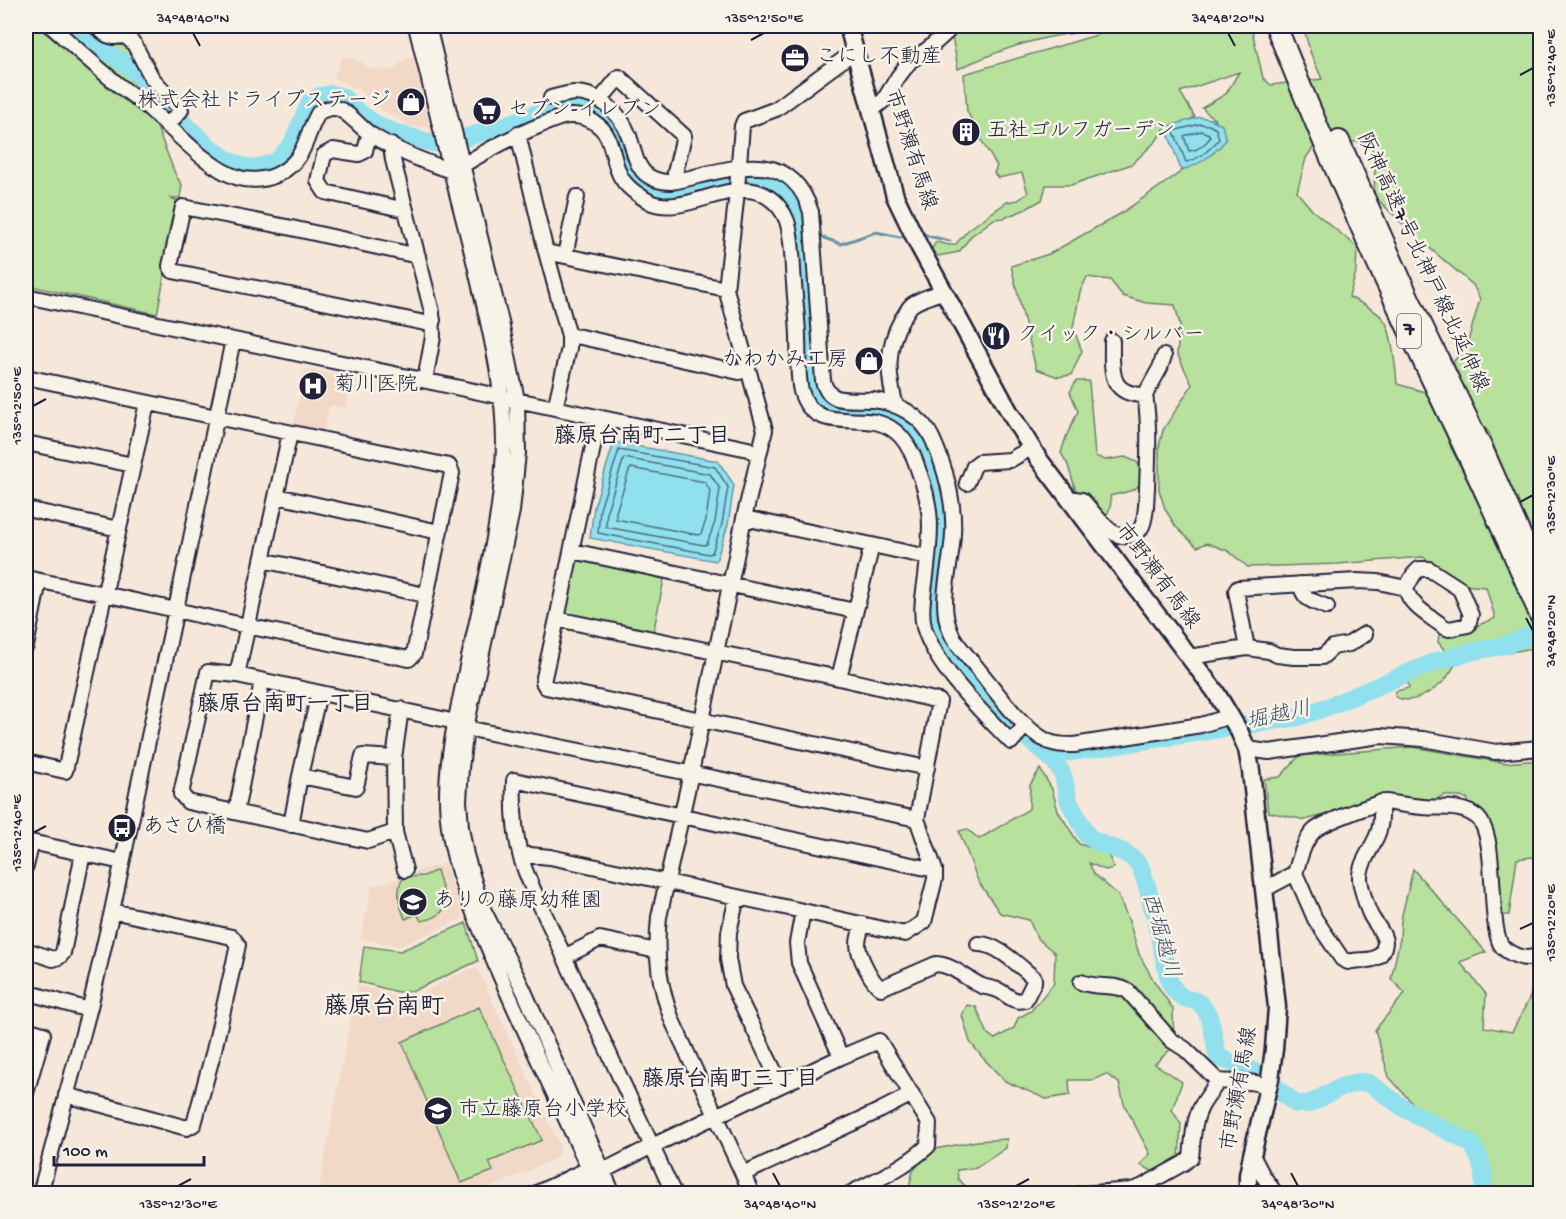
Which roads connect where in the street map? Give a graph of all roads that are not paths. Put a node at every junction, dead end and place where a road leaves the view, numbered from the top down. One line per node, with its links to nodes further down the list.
1 (51, 26): 13 (street)
2 (95, 26): 13 (street)
3 (416, 26): 14 (street)
4 (428, 26): 14 (street)
5 (848, 26): 9 (main road, 市野瀬有馬線)
6 (951, 26): 12 (street)
7 (1276, 26): 58 (highway, 阪神高速7号北神戸線北延伸線 / 7)
8 (1290, 26): 58 (highway, 阪神高速7号北神戸線北延伸線 / 7)
9 (856, 53): 12 (main road, 市野瀬有馬線); 19 (street)
10 (551, 98): 11 (street)
11 (600, 100): 20 (street); 20 (street)
12 (872, 110): 28 (main road, 市野瀬有馬線)
13 (169, 125): 15 (street)
14 (448, 131): 18 (street)
15 (369, 134): 17 (street); 23 (street)
16 (518, 134): 18 (street); 21 (street); 24 (street)
17 (391, 145): 18 (street); 23 (street)
18 (457, 168): 39 (street); 40 (street)
19 (738, 169): 20 (street); 21 (street); 42 (street)
20 (679, 180)
21 (736, 189): 27 (street); 53 (street)
22 (578, 197): 26 (street)
23 (406, 210): 25 (street)
24 (546, 252): 26 (street); 31 (street)
25 (418, 256): 30 (street); 30 (street)
26 (565, 256): 27 (street)
27 (726, 289): 35 (street)
28 (944, 291): 42 (street); 48 (main road, 市野瀬有馬線)
29 (26, 296): 32 (street)
30 (433, 320): 37 (street)
31 (569, 336): 35 (street); 43 (street)
32 (233, 340): 37 (street); 44 (street)
33 (1112, 341): 38 (street)
34 (1164, 356): 38 (street)
35 (748, 368): 49 (street)
36 (26, 376): 41 (street)
37 (425, 380): 39 (street)
38 (1145, 395): 55 (street)
39 (502, 396): 40 (street); 90 (street)
40 (517, 400): 43 (street); 90 (street)
41 (147, 403): 44 (street); 50 (street)
42 (896, 406): 52 (street)
43 (555, 408): 45 (street)
44 (216, 417): 46 (street); 73 (street)
45 (599, 418): 49 (street); 62 (street)
46 (290, 433): 54 (street); 60 (street)
47 (26, 442): 50 (street)
48 (1031, 448): 51 (street); 55 (main road, 市野瀬有馬線)
49 (759, 454): 57 (street)
50 (133, 465): 59 (street)
51 (967, 483)
52 (946, 484): 53 (street); 91 (street)
53 (927, 489): 63 (street)
54 (277, 496): 60 (street); 64 (street)
55 (1071, 502): 82 (main road, 市野瀬有馬線)
56 (26, 510): 59 (street)
57 (744, 518): 61 (street); 67 (street)
58 (1508, 522): 66 (highway, 7); 75 (highway, 7)
59 (119, 529): 70 (street)
60 (439, 532): 71 (street)
61 (872, 545): 63 (street); 74 (street)
62 (572, 551): 67 (street); 76 (street)
63 (928, 557): 91 (street)
64 (262, 560): 71 (street); 77 (street)
65 (32, 579): 70 (street); 79 (street)
66 (1540, 579)
67 (730, 584): 74 (street); 81 (street)
68 (1300, 584): 69 (street); 72 (street); 80 (street)
69 (1406, 588): 69 (street)
70 (104, 594): 73 (street); 95 (street)
71 (425, 595): 77 (street)
72 (1328, 607)
73 (176, 610): 77 (street); 108 (street)
74 (855, 611): 84 (street)
75 (1540, 615)
76 (557, 620): 81 (street); 88 (street)
77 (247, 626): 83 (street)
78 (1365, 634): 80 (street)
79 (26, 646)
80 (1247, 648): 82 (street)
81 (716, 653): 84 (street); 88 (street)
82 (1189, 657): 89 (main road, 市野瀬有馬線)
83 (237, 675): 85 (street); 100 (street)
84 (839, 678): 96 (street)
85 (262, 681): 86 (street); 100 (street)
86 (319, 693): 87 (street); 98 (street)
87 (401, 709): 90 (street); 94 (street)
88 (702, 721): 96 (street); 97 (street)
89 (1235, 723): 91 (street); 93 (main road, 市野瀬有馬線)
90 (461, 725): 97 (street); 138 (street)
91 (1021, 730)
92 (1540, 748): 93 (street)
93 (1247, 749): 114 (main road, 市野瀬有馬線)
94 (394, 758): 98 (street); 104 (street)
95 (26, 762)
96 (927, 768): 102 (street)
97 (692, 773): 101 (street); 102 (street)
98 (300, 776): 103 (street)
99 (1381, 802): 112 (street); 112 (street); 122 (street)
100 (236, 812): 103 (street)
101 (681, 816): 107 (street); 111 (street); 113 (street)
102 (916, 819): 111 (street)
103 (291, 825): 104 (street)
104 (395, 832): 110 (street)
105 (29, 842): 106 (street); 109 (street)
106 (83, 853): 108 (street); 120 (street)
107 (520, 854): 113 (street); 123 (street)
108 (122, 862): 116 (street)
109 (26, 866)
110 (405, 870)
111 (935, 870): 118 (street)
112 (1295, 873): 114 (street)
113 (668, 883): 115 (street); 121 (street)
114 (1265, 889): 130 (main road, 市野瀬有馬線)
115 (737, 897): 117 (street); 131 (street)
116 (112, 911): 126 (street); 134 (street)
117 (803, 911): 118 (street); 128 (street)
118 (862, 924): 119 (street)
119 (978, 944)
120 (26, 950)
121 (657, 951): 123 (street); 135 (street)
122 (1540, 954)
123 (564, 957): 136 (street)
124 (1081, 982): 129 (street)
125 (26, 992): 126 (street)
126 (89, 1010): 134 (street)
127 (26, 1029): 132 (street)
128 (841, 1057): 131 (street); 133 (street)
129 (1218, 1081): 130 (street); 149 (street)
130 (1269, 1083): 137 (main road, 市野瀬有馬線)
131 (781, 1085): 135 (street)
132 (26, 1093)
133 (912, 1094): 139 (street); 148 (street)
134 (66, 1095): 141 (street)
135 (716, 1117): 136 (street); 139 (street)
136 (652, 1146): 138 (street); 146 (street)
137 (1252, 1155): 140 (street); 150 (main road, 市野瀬有馬線)
138 (595, 1173): 142 (street); 143 (street); 144 (street); 145 (street)
139 (743, 1174): 147 (street)
140 (1275, 1191): 150 (street)
141 (40, 1194)
142 (535, 1194)
143 (567, 1194)
144 (600, 1194)
145 (613, 1194)
146 (674, 1194)
147 (752, 1194)
148 (849, 1194)
149 (1080, 1194)
150 (1250, 1194)

